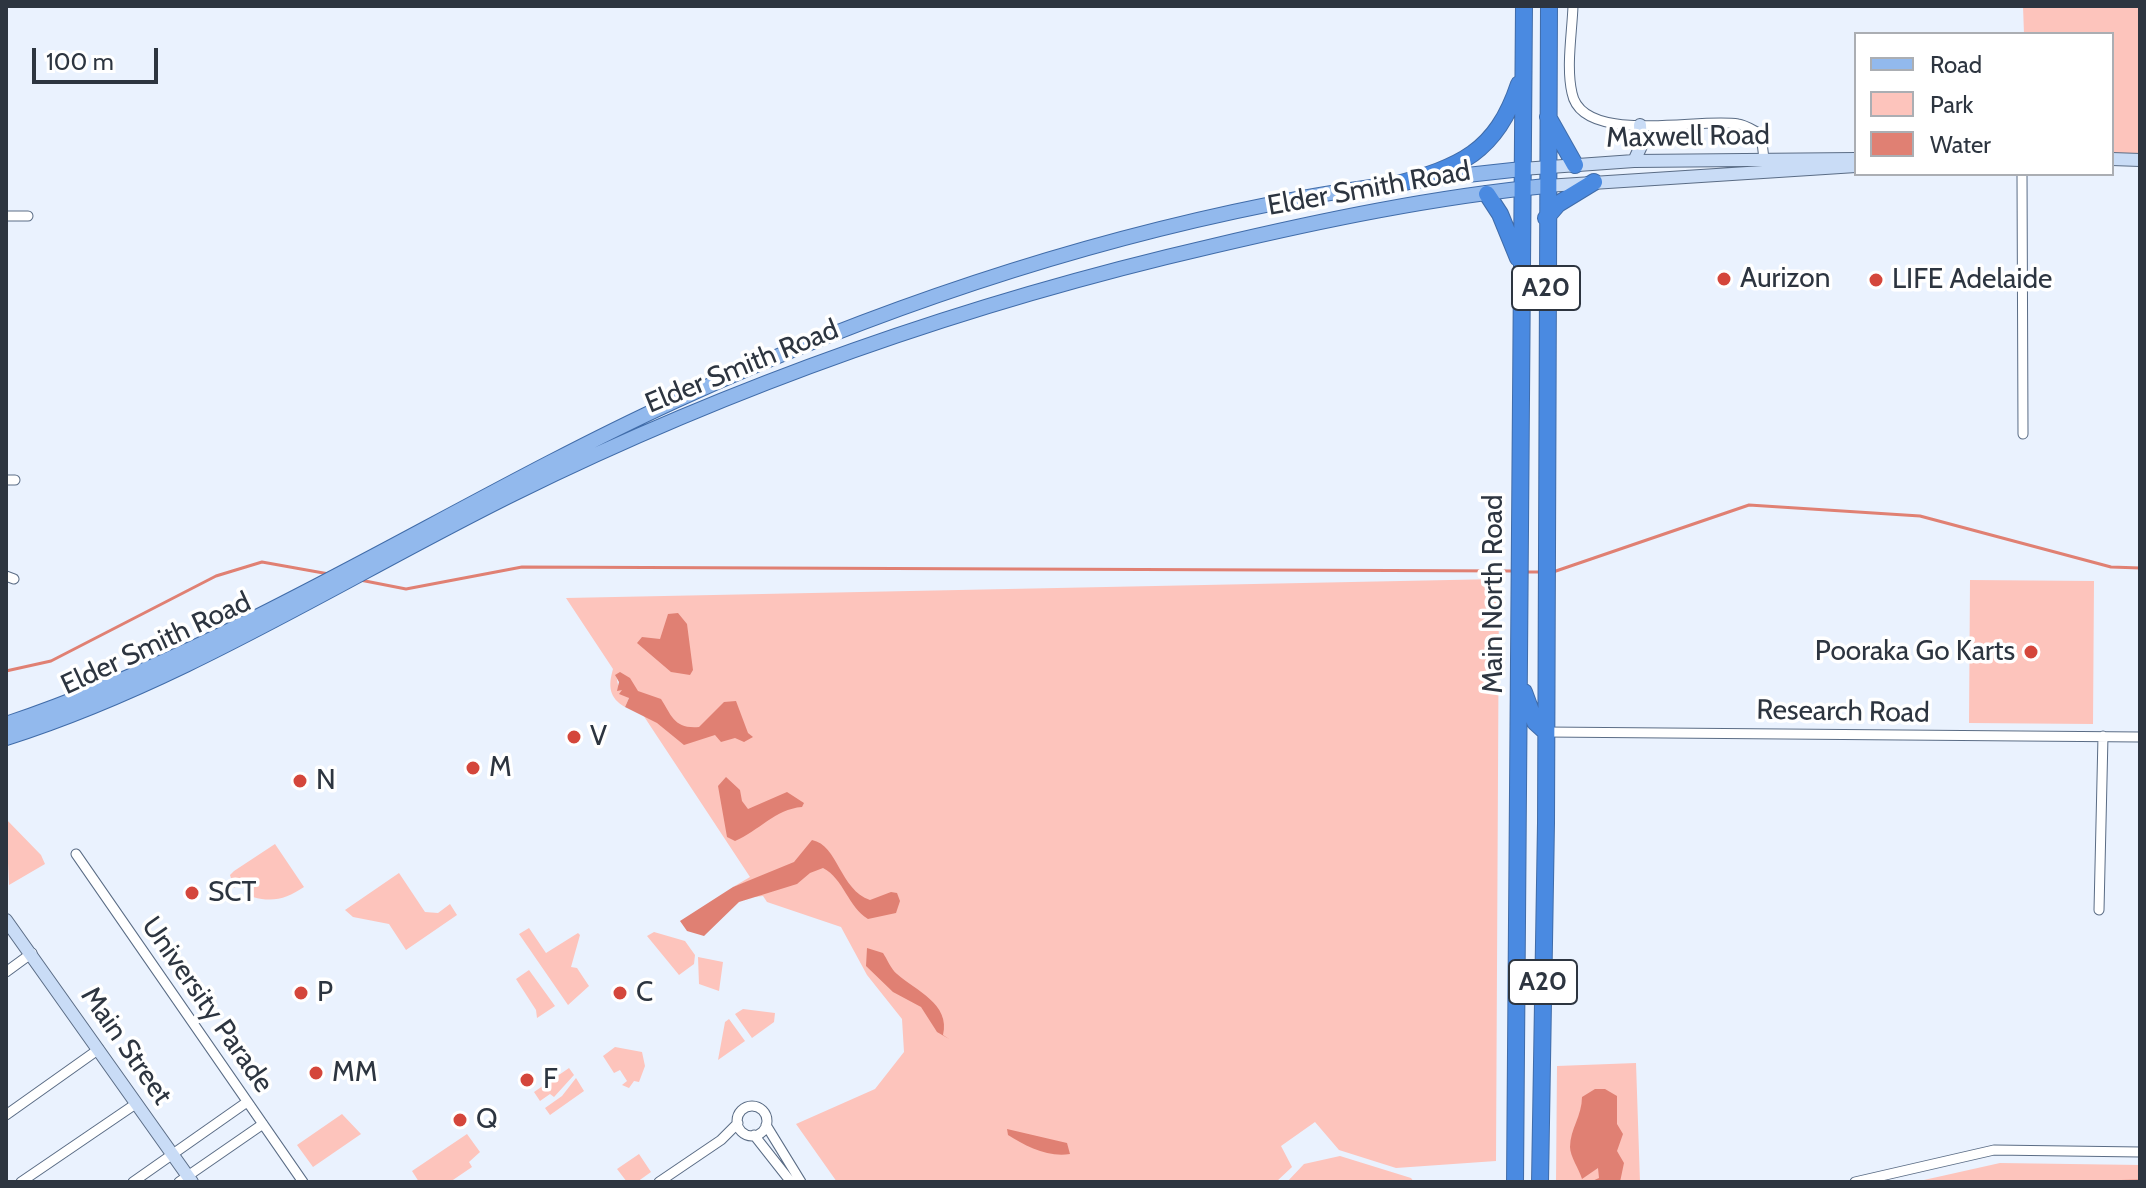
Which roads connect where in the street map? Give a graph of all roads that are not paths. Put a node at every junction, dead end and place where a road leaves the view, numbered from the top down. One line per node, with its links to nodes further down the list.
1 (1524, 6): 4 (highway, Main North Road / A20)
2 (1549, 6): 5 (highway, Main North Road / A20)
3 (1573, 6): 6 (street)
4 (1524, 67): 16 (highway, Main North Road / A20); 20 (highway)
5 (1548, 115): 12 (highway); 15 (highway, Main North Road / A20)
6 (1640, 125): 11 (street); 13 (street)
7 (1854, 159): 13 (street, Maxwell Road)
8 (2114, 159): 10 (street)
9 (1680, 160): 11 (street, Maxwell Road); 13 (street, Maxwell Road); 18 (street)
10 (2140, 160)
11 (1634, 161): 12 (street, Maxwell Road)
12 (1575, 165): 15 (street, Maxwell Road)
13 (1764, 165): 14 (street, Maxwell Road); 18 (street, Maxwell Road)
14 (1854, 166)
15 (1547, 167): 16 (street, Maxwell Road); 21 (highway, Main North Road / A20)
16 (1522, 169): 20 (main road, Elder Smith Road); 22 (highway, Main North Road / A20)
17 (2022, 176): 31 (street)
18 (1680, 177): 19 (street, Maxwell Road)
19 (1594, 182): 21 (street, Maxwell Road); 26 (highway)
20 (1394, 185): 28 (main road, Elder Smith Road)
21 (1546, 186): 22 (main road, Elder Smith Road); 26 (highway, Main North Road / A20)
22 (1522, 189): 23 (main road, Elder Smith Road); 27 (highway, Main North Road / A20)
23 (1487, 194): 27 (highway); 29 (main road, Elder Smith Road)
24 (6, 216): 25 (street)
25 (28, 216)
26 (1546, 218): 37 (highway, Main North Road / A20)
27 (1520, 263): 34 (highway, Main North Road / A20)
28 (835, 334): 29 (main road); 30 (main road); 32 (main road, Elder Smith Road)
29 (868, 345): 30 (main road, Elder Smith Road)
30 (819, 362): 32 (main road, Elder Smith Road)
31 (2023, 434)
32 (362, 566): 33 (main road, Elder Smith Road)
33 (327, 584): 35 (main road, Elder Smith Road); 36 (main road, Elder Smith Road)
34 (1521, 684): 37 (highway); 42 (highway, Main North Road / A20)
35 (112, 698): 40 (main road, Elder Smith Road); 41 (main road)
36 (6, 724)
37 (1546, 732): 38 (street, Research Road); 42 (highway); 69 (highway, Main North Road / A20)
38 (2103, 736): 39 (street, Research Road); 45 (street)
39 (2140, 737)
40 (6, 738)
41 (6, 746)
42 (1520, 762): 68 (highway, Main North Road / A20)
43 (76, 854): 51 (street, University Parade)
44 (6, 908): 47 (street, Main Street)
45 (2099, 910)
46 (6, 920): 47 (street, Main Street)
47 (21, 938): 48 (street, Main Street)
48 (32, 953): 49 (street); 50 (street, Main Street)
49 (6, 972)
50 (99, 1049): 52 (street, Main Street); 53 (street)
51 (247, 1102): 55 (street, University Parade); 60 (street)
52 (137, 1103): 60 (street, Main Street); 62 (street)
53 (6, 1115)
54 (738, 1123): 56 (street); 57 (street); 58 (street)
55 (263, 1124): 61 (street); 64 (street, University Parade)
56 (766, 1125): 57 (street); 67 (street)
57 (749, 1134): 58 (street); 66 (street)
58 (721, 1140): 65 (street)
59 (2140, 1152): 70 (street)
60 (172, 1154): 61 (street, Main Street); 63 (street)
61 (186, 1180)
62 (21, 1182)
63 (133, 1182)
64 (303, 1182)
65 (659, 1182)
66 (791, 1182)
67 (801, 1182)
68 (1515, 1182)
69 (1540, 1182)
70 (1855, 1182)

